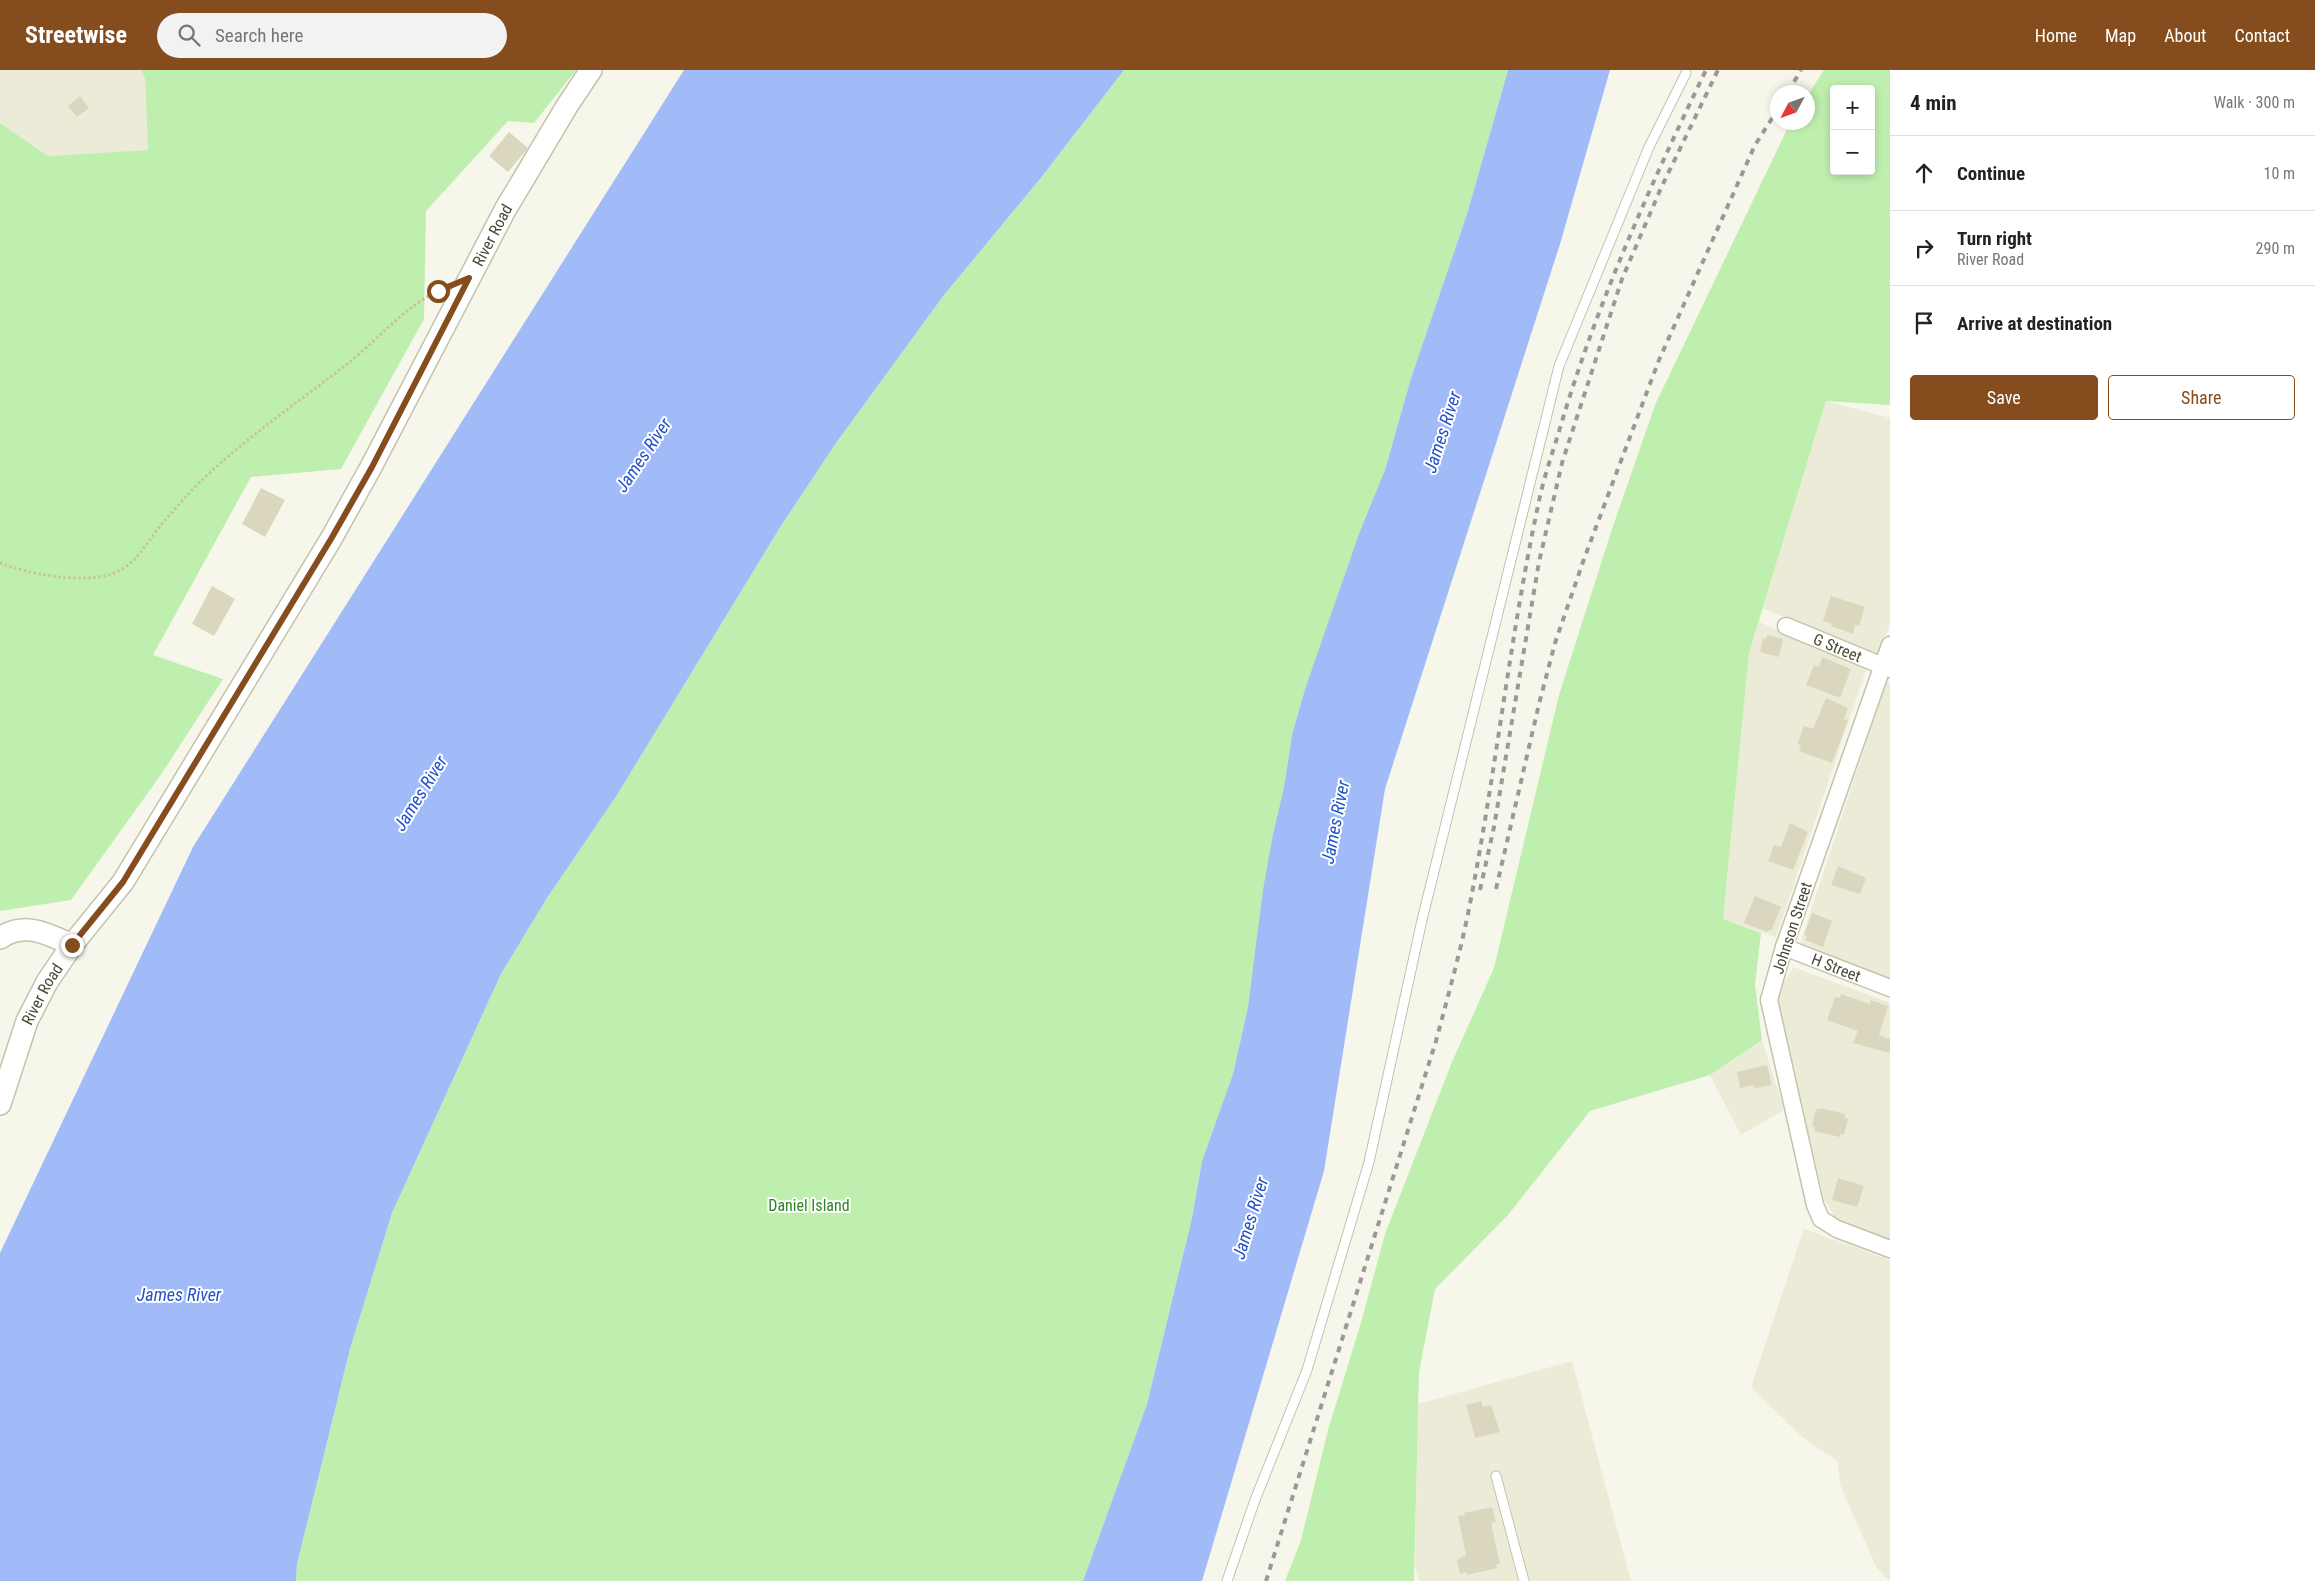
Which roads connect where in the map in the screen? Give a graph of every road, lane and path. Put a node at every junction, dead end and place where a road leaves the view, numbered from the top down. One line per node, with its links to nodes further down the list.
1 (592, 70): 3 (street, River Road)
2 (1686, 73): 15 (lane)
3 (469, 278): 4 (path); 9 (street, River Road)
4 (0, 563)
5 (1786, 626): 7 (street, G Street)
6 (1890, 645): 7 (street, Johnson Street)
7 (1886, 668): 10 (street, Johnson Street)
8 (0, 938): 9 (street)
9 (72, 945): 12 (street, River Road)
10 (1784, 947): 11 (street, H Street); 13 (street, Johnson Street)
11 (1890, 988)
12 (0, 1104)
13 (1890, 1249)
14 (1496, 1476): 16 (lane)
15 (1227, 1581)
16 (1524, 1581)

